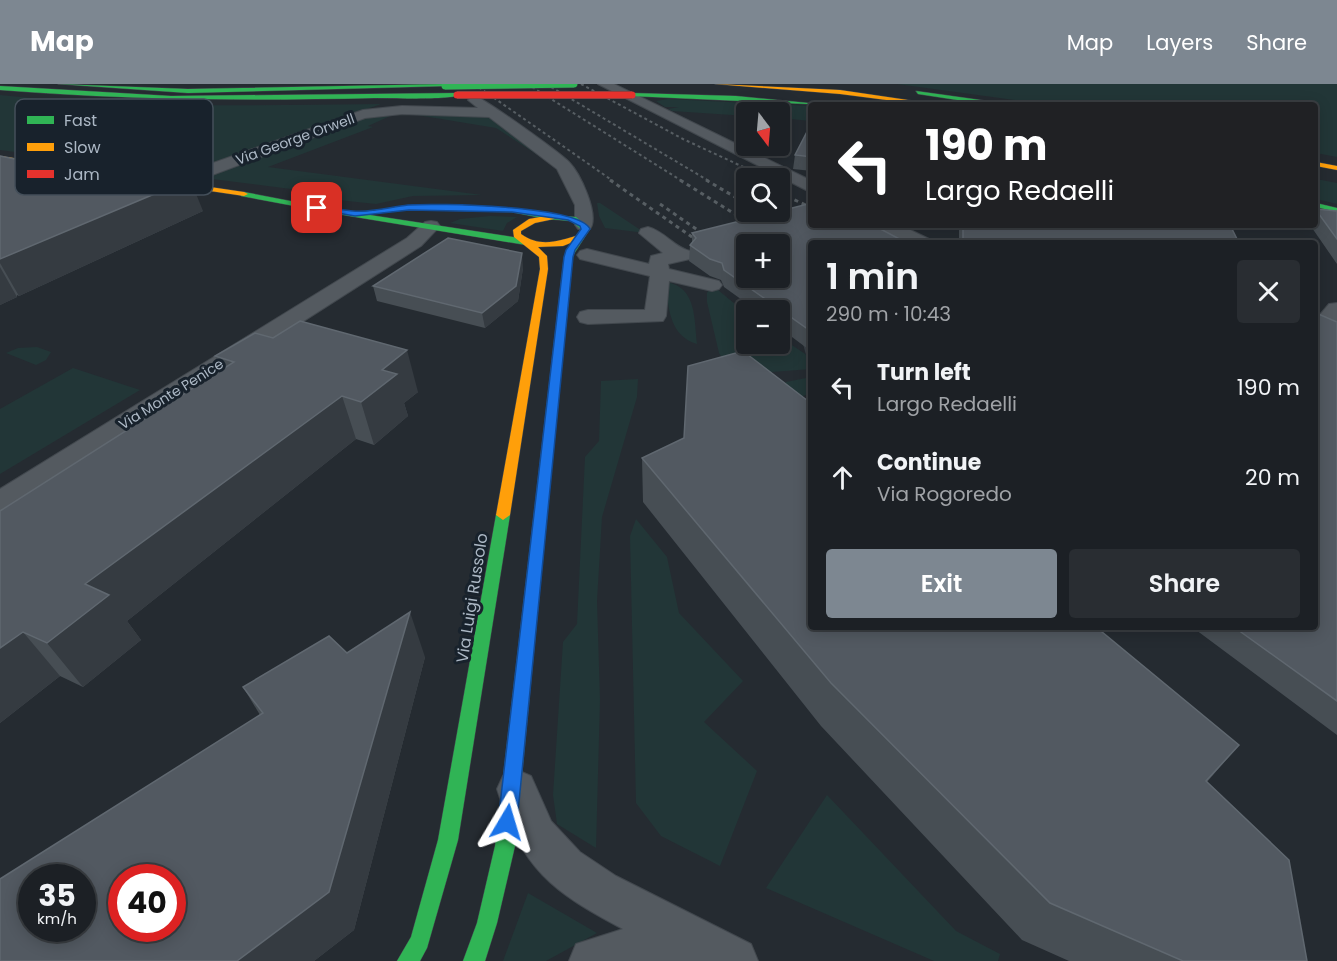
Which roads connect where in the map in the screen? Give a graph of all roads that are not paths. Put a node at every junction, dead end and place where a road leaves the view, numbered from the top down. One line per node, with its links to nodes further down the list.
1 (62, 84): 7 (main road)
2 (574, 84): 7 (main road, bridge)
3 (604, 84): 21 (street)
4 (718, 84): 10 (main road)
5 (843, 84): 11 (main road)
6 (0, 88): 8 (main road)
7 (452, 89): 9 (main road); 12 (main road, bridge); 13 (street)
8 (154, 99)
9 (206, 99)
10 (915, 102)
11 (979, 102)
12 (808, 104)
13 (492, 113): 18 (street, Via George Orwell); 31 (street)
14 (0, 158): 15 (main road)
15 (15, 160)
16 (1318, 164): 17 (main road)
17 (1337, 168)
18 (213, 169)
19 (1318, 176): 20 (main road)
20 (1337, 180)
21 (808, 186)
22 (213, 190): 26 (main road)
23 (1318, 205): 25 (main road)
24 (498, 209): 26 (main road); 27 (main road); 28 (main road)
25 (1337, 210)
26 (355, 214): 28 (main road)
27 (549, 217): 31 (main road); 33 (main road)
28 (430, 225): 33 (main road); 42 (street, Via Monte Penice)
29 (892, 228): 32 (street)
30 (648, 233): 34 (street)
31 (583, 239): 33 (main road); 34 (street); 43 (main road)
32 (915, 240)
33 (526, 242): 45 (main road, Via Luigi Russolo)
34 (660, 274): 35 (street); 39 (street)
35 (712, 285)
36 (1318, 296): 37 (street)
37 (1337, 299)
38 (1337, 309): 41 (street)
39 (588, 318)
40 (1318, 318): 41 (street)
41 (1337, 330)
42 (0, 502)
43 (513, 775): 44 (street); 46 (main road)
44 (730, 959): 47 (street)
45 (408, 961)
46 (474, 961)
47 (593, 961)

